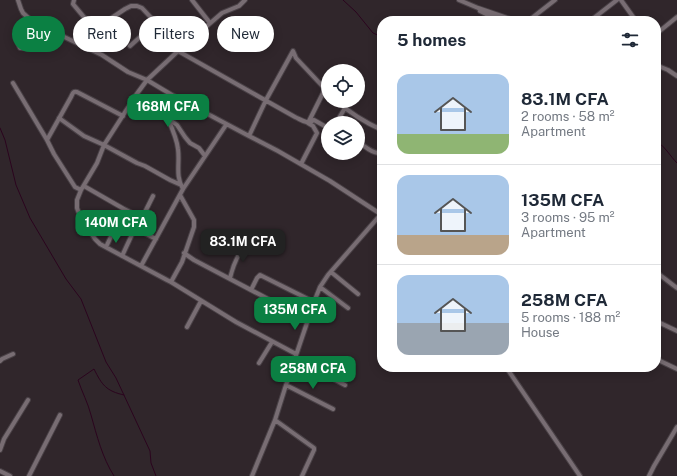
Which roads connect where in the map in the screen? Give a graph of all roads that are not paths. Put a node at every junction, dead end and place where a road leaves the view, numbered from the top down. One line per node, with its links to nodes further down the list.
1 (18, 0): 10 (street)
2 (74, 0): 11 (street)
3 (192, 0): 18 (street)
4 (245, 0): 18 (street)
5 (459, 0): 9 (street)
6 (555, 0): 14 (street)
7 (617, 0): 15 (street)
8 (621, 0): 16 (street)
9 (466, 3): 12 (street); 13 (street)
10 (26, 16)
11 (149, 16)
12 (491, 16)
13 (502, 16)
14 (534, 16)
15 (596, 16)
16 (632, 16)
17 (677, 17): 19 (street)
18 (210, 23)
19 (661, 30)
20 (65, 37): 27 (street)
21 (139, 38): 22 (street)
22 (131, 45)
23 (177, 52): 27 (street)
24 (180, 52): 31 (street)
25 (661, 66): 26 (street)
26 (677, 76)
27 (147, 80): 30 (street); 40 (street)
28 (13, 83): 43 (street)
29 (321, 84): 31 (street)
30 (136, 95): 34 (street); 37 (street)
31 (266, 100): 38 (street); 42 (street)
32 (321, 100): 38 (street)
33 (345, 108): 35 (street); 41 (street)
34 (123, 116): 36 (street); 44 (street)
35 (340, 116)
36 (59, 118): 43 (street); 44 (street)
37 (168, 118): 47 (street); 49 (street)
38 (308, 123): 39 (street); 48 (street)
39 (321, 124)
40 (226, 125): 42 (street); 47 (street)
41 (377, 128)
42 (249, 136): 48 (street)
43 (47, 140): 52 (street)
44 (104, 145): 49 (street); 50 (street)
45 (365, 147): 46 (street)
46 (377, 153)
47 (206, 156): 51 (street)
48 (301, 164): 56 (street)
49 (179, 184): 51 (street)
50 (84, 186): 52 (street); 55 (street)
51 (183, 189): 53 (street)
52 (81, 190): 62 (street)
53 (180, 195): 60 (street); 63 (street)
54 (153, 196): 57 (street)
55 (124, 209): 57 (street); 62 (street)
56 (377, 211)
57 (142, 218): 59 (street)
58 (377, 220): 66 (street)
59 (135, 228): 60 (street); 64 (street)
60 (156, 239): 65 (street)
61 (246, 243): 68 (street)
62 (106, 247): 64 (street)
63 (184, 253): 68 (street); 69 (street)
64 (122, 256): 65 (street)
65 (141, 266): 69 (street)
66 (331, 272): 70 (street); 73 (street)
67 (661, 276): 71 (street)
68 (230, 278): 72 (street)
69 (171, 282): 74 (street)
70 (320, 287): 75 (street); 76 (street)
71 (677, 288)
72 (252, 290): 75 (street); 77 (street)
73 (358, 294)
74 (201, 300): 79 (street); 81 (street)
75 (314, 302): 77 (street)
76 (348, 308)
77 (308, 320): 83 (street)
78 (661, 323): 80 (street)
79 (187, 327)
80 (677, 331)
81 (272, 342): 83 (street); 86 (street)
82 (13, 354): 84 (street)
83 (295, 356): 89 (street); 90 (street)
84 (0, 361)
85 (661, 361): 87 (street)
86 (259, 363)
87 (677, 369)
88 (509, 372): 102 (street)
89 (286, 385): 92 (street); 94 (street)
90 (345, 385)
91 (28, 400): 96 (street)
92 (333, 409)
93 (60, 415): 99 (street)
94 (275, 420): 100 (street); 101 (street)
95 (677, 427): 103 (street)
96 (0, 450)
97 (0, 471): 98 (street)
98 (10, 476)
99 (29, 476)
100 (253, 476)
101 (302, 476)
102 (580, 476)
103 (649, 476)

